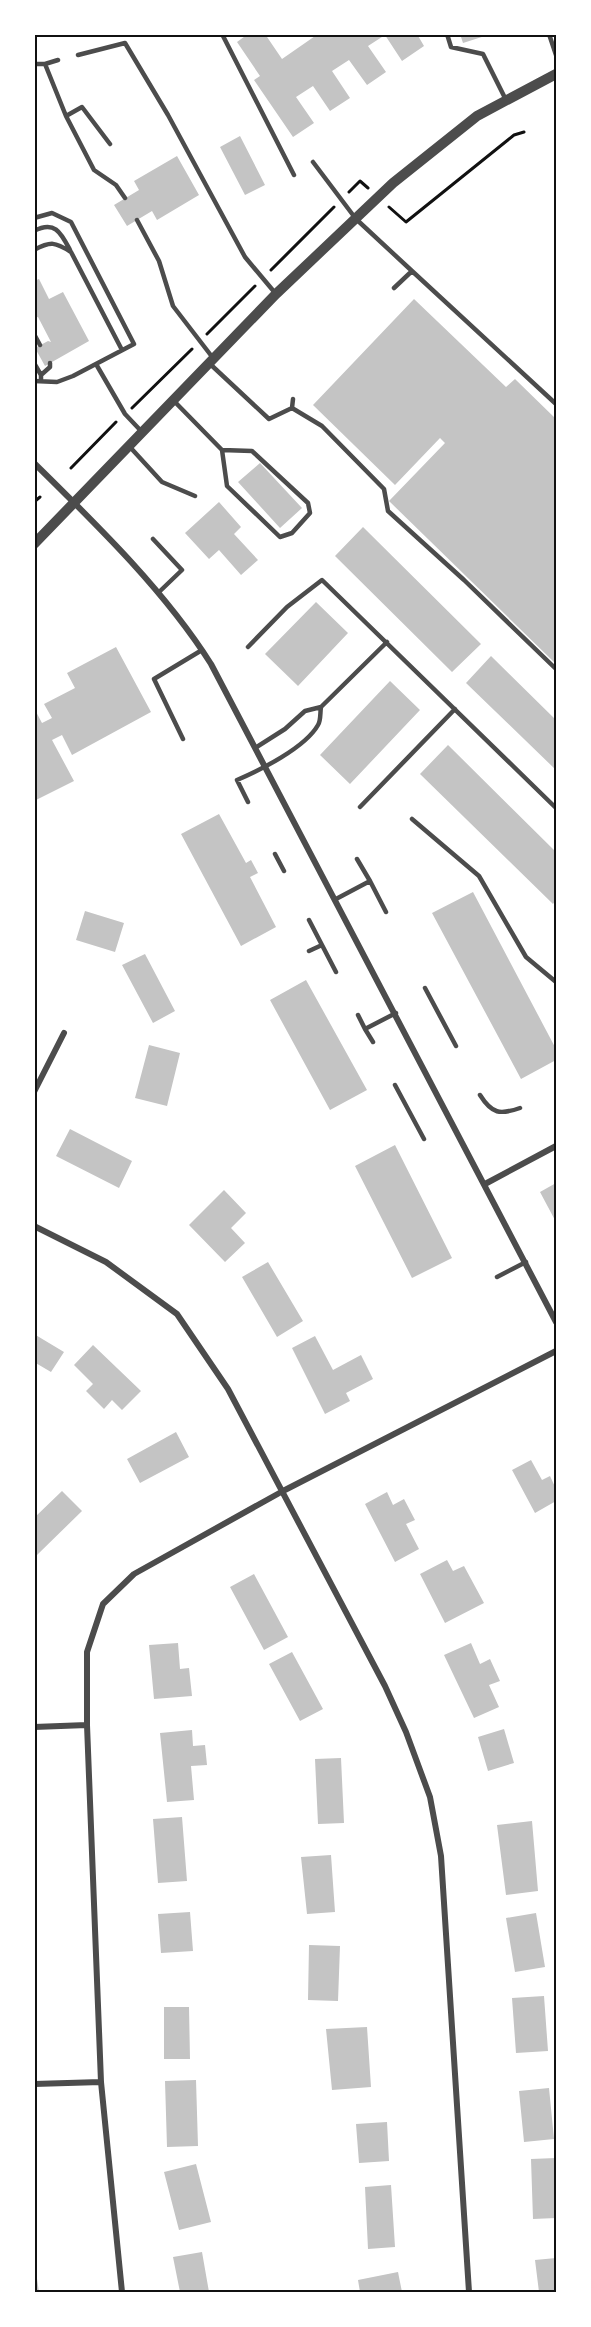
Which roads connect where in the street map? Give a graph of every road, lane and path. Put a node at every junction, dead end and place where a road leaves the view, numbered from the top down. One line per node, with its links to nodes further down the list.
1 (222, 34): 15 (lane)
2 (447, 34): 10 (lane)
3 (549, 34): 5 (lane)
4 (78, 55): 26 (lane)
5 (556, 56)
6 (57, 60): 8 (lane)
7 (34, 64): 8 (lane)
8 (45, 64): 11 (lane)
9 (556, 74): 10 (street)
10 (506, 100): 19 (street)
11 (66, 116): 13 (lane); 16 (lane)
12 (524, 132): 17 (path)
13 (110, 144)
14 (313, 162): 19 (lane)
15 (294, 175)
16 (125, 198)
17 (396, 213)
18 (34, 218): 29 (lane)
19 (356, 219): 24 (lane); 26 (street)
20 (137, 220): 30 (lane)
21 (34, 231): 23 (lane)
22 (34, 250): 23 (lane)
23 (71, 252): 29 (lane)
24 (412, 271): 25 (lane); 37 (lane)
25 (394, 288)
26 (276, 294): 30 (street)
27 (34, 334): 28 (lane)
28 (40, 345)
29 (122, 350): 33 (lane)
30 (211, 361): 36 (street); 38 (lane)
31 (34, 363): 34 (lane)
32 (50, 363): 34 (lane)
33 (96, 364): 34 (lane); 39 (lane)
34 (39, 379)
35 (293, 399): 38 (lane)
36 (173, 400): 39 (street); 41 (lane)
37 (556, 404)
38 (292, 408): 53 (lane)
39 (142, 432): 40 (street)
40 (129, 446): 43 (lane); 46 (street)
41 (222, 450): 41 (lane)
42 (34, 463): 46 (street)
43 (195, 496)
44 (40, 497): 45 (path)
45 (34, 502)
46 (74, 503): 48 (street); 49 (street)
47 (153, 539): 49 (lane)
48 (34, 544)
49 (158, 593): 52 (street)
50 (387, 642): 51 (lane); 54 (lane); 55 (lane)
51 (248, 647)
52 (202, 650): 56 (lane); 57 (street)
53 (556, 669)
54 (321, 707): 57 (lane); 58 (lane)
55 (455, 708): 60 (lane); 61 (lane)
56 (183, 740)
57 (255, 748): 58 (street)
58 (265, 767): 59 (lane); 67 (street)
59 (248, 802)
60 (360, 807)
61 (556, 808)
62 (412, 819): 73 (lane)
63 (275, 854): 65 (lane)
64 (357, 859): 66 (lane)
65 (284, 871)
66 (370, 881): 67 (lane); 68 (lane)
67 (336, 899): 75 (street)
68 (386, 912)
69 (309, 920): 70 (lane)
70 (322, 945): 71 (lane); 72 (lane)
71 (309, 951)
72 (336, 972)
73 (556, 982)
74 (425, 988): 80 (lane)
75 (396, 1013): 77 (lane); 87 (street)
76 (358, 1015): 77 (lane)
77 (366, 1029): 79 (lane)
78 (64, 1033): 82 (street)
79 (372, 1042)
80 (456, 1046)
81 (395, 1085): 85 (lane)
82 (34, 1092)
83 (480, 1095): 84 (lane)
84 (520, 1108)
85 (424, 1139)
86 (556, 1146): 87 (street)
87 (485, 1184): 89 (street)
88 (34, 1226): 93 (street)
89 (526, 1262): 90 (lane); 91 (street)
90 (497, 1277)
91 (556, 1322)
92 (556, 1351): 93 (street)
93 (283, 1491): 94 (street); 99 (street)
94 (87, 1725): 95 (street); 96 (street)
95 (34, 1727)
96 (101, 2082): 97 (street); 98 (street)
97 (34, 2084)
98 (122, 2292)
99 (469, 2292)

